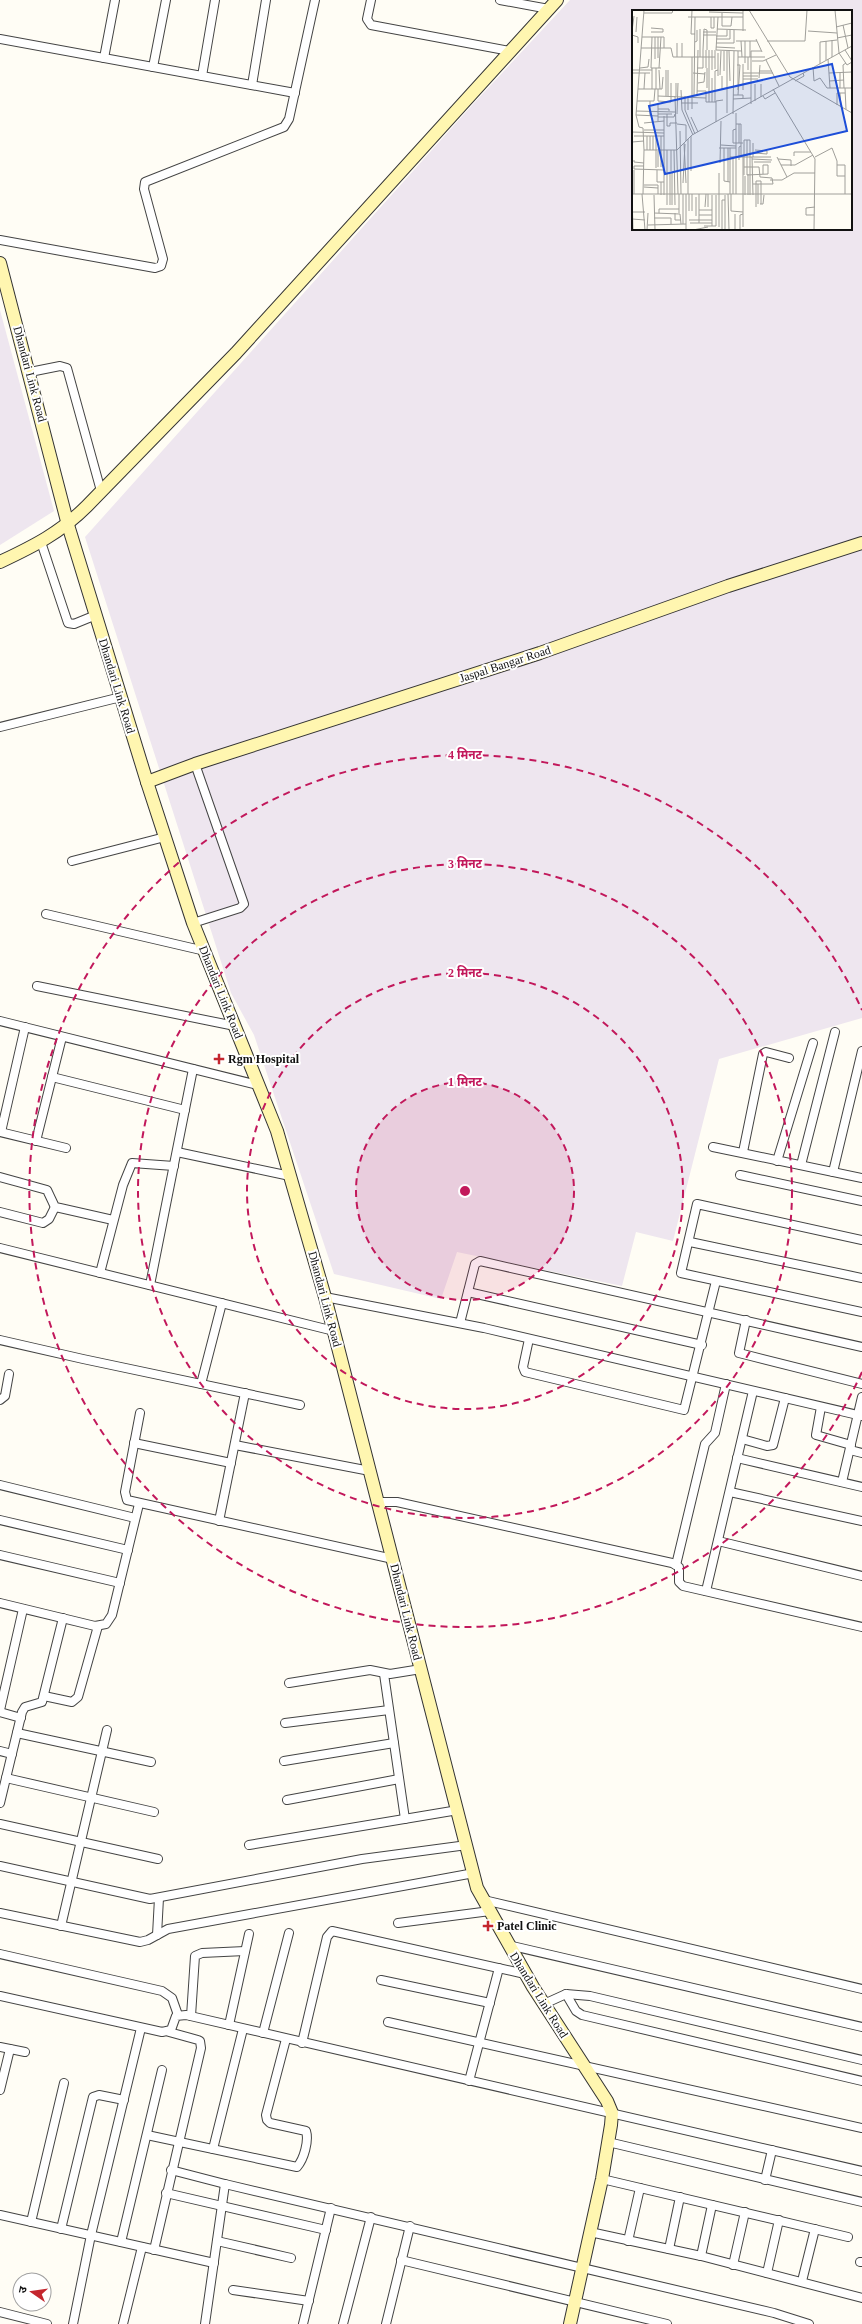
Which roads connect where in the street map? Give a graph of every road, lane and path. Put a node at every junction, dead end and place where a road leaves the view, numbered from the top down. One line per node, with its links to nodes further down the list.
1 (115, 0): 12 (street)
2 (166, 0): 13 (street)
3 (216, 0): 14 (street)
4 (266, 0): 15 (street)
5 (315, 0): 16 (street)
6 (371, 0): 11 (street)
7 (500, 0): 9 (street)
8 (557, 0): 9 (street)
9 (549, 9): 11 (street)
10 (0, 39): 12 (street)
11 (510, 51): 20 (street)
12 (104, 58): 13 (street)
13 (153, 67): 14 (street)
14 (202, 76): 15 (street)
15 (252, 85): 16 (street)
16 (295, 93): 17 (street)
17 (0, 240)
18 (0, 263): 19 (street, Dhandari Link Road)
19 (30, 372): 20 (street); 21 (street, Dhandari Link Road)
20 (101, 491): 21 (street)
21 (68, 525): 22 (street); 25 (street, Dhandari Link Road)
22 (41, 542): 24 (street); 25 (street)
23 (862, 542): 28 (street, Jaspal Bangar Road)
24 (0, 562)
25 (96, 615): 26 (street, Dhandari Link Road)
26 (121, 697): 27 (street); 29 (street, Dhandari Link Road)
27 (0, 727)
28 (195, 764): 29 (street, Jaspal Bangar Road); 33 (street)
29 (146, 782): 30 (street, Dhandari Link Road)
30 (165, 837): 31 (street); 33 (street, Dhandari Link Road)
31 (72, 860)
32 (46, 914): 34 (street)
33 (193, 923): 34 (street, Dhandari Link Road)
34 (205, 951): 37 (street, Dhandari Link Road)
35 (37, 986): 37 (street)
36 (0, 1021): 38 (street)
37 (235, 1026): 46 (street, Dhandari Link Road)
38 (25, 1027): 40 (street); 48 (street)
39 (835, 1032): 55 (street)
40 (62, 1037): 44 (street); 45 (street)
41 (813, 1043): 54 (street)
42 (862, 1051): 57 (street)
43 (790, 1058): 53 (street)
44 (193, 1069): 46 (street); 47 (street)
45 (52, 1077): 47 (street); 49 (street)
46 (258, 1085): 59 (street, Dhandari Link Road)
47 (185, 1110): 52 (street)
48 (1, 1132): 49 (street)
49 (36, 1141): 51 (street)
50 (713, 1147): 53 (street)
51 (66, 1148)
52 (177, 1152): 56 (street); 59 (street)
53 (743, 1152): 54 (street)
54 (777, 1161): 55 (street)
55 (801, 1165): 57 (street)
56 (174, 1166): 65 (street); 72 (street)
57 (834, 1172): 61 (street)
58 (740, 1175): 62 (street)
59 (290, 1176): 74 (street, Dhandari Link Road)
60 (0, 1177): 63 (street)
61 (862, 1178)
62 (862, 1201)
63 (55, 1206): 64 (street); 65 (street)
64 (0, 1212)
65 (113, 1220): 69 (street)
66 (862, 1240): 67 (street)
67 (690, 1242): 70 (street); 71 (street)
68 (0, 1248): 69 (street)
69 (100, 1273): 72 (street)
70 (862, 1278)
71 (716, 1281): 76 (street); 77 (street)
72 (150, 1285): 75 (street)
73 (468, 1292): 76 (street); 79 (street); 83 (street)
74 (325, 1297): 79 (street); 80 (street, Dhandari Link Road)
75 (222, 1303): 80 (street); 87 (street)
76 (710, 1312): 78 (street); 83 (street)
77 (862, 1312)
78 (746, 1320): 84 (street); 89 (street)
79 (460, 1323): 81 (street)
80 (334, 1330): 106 (street, Dhandari Link Road)
81 (529, 1339): 86 (street); 86 (street)
82 (0, 1340): 87 (street)
83 (702, 1345): 86 (street)
84 (862, 1347)
85 (9, 1374): 94 (street)
86 (694, 1376): 88 (street)
87 (201, 1384): 91 (street)
88 (726, 1384): 90 (street); 121 (street)
89 (862, 1384)
90 (753, 1391): 93 (street); 99 (street)
91 (245, 1393): 95 (street); 101 (street)
92 (862, 1397): 98 (street)
93 (785, 1398): 96 (street); 99 (street)
94 (0, 1400)
95 (300, 1405)
96 (821, 1406): 98 (street); 102 (street)
97 (140, 1413): 100 (street)
98 (860, 1416): 102 (street)
99 (742, 1439): 104 (street)
100 (134, 1443): 105 (street); 112 (street)
101 (235, 1445): 105 (street); 106 (street)
102 (850, 1448): 103 (street); 107 (street)
103 (862, 1453)
104 (737, 1458): 107 (street); 110 (street)
105 (231, 1463): 115 (street)
106 (370, 1471): 111 (street, Dhandari Link Road)
107 (842, 1482): 109 (street)
108 (0, 1485): 113 (street)
109 (862, 1487)
110 (730, 1492): 116 (street); 117 (street)
111 (378, 1502): 120 (street, Dhandari Link Road); 121 (street)
112 (139, 1504): 113 (street); 115 (street)
113 (135, 1518): 118 (street)
114 (0, 1520): 118 (street)
115 (219, 1521): 120 (street)
116 (862, 1521)
117 (718, 1541): 122 (street); 124 (street)
118 (128, 1550): 123 (street)
119 (0, 1555): 123 (street)
120 (393, 1559): 130 (street, Dhandari Link Road)
121 (676, 1565): 124 (street)
122 (862, 1576)
123 (120, 1584): 128 (street)
124 (706, 1591): 129 (street)
125 (0, 1603): 126 (street)
126 (23, 1609): 127 (street); 135 (street)
127 (63, 1618): 128 (street); 133 (street)
128 (98, 1626): 133 (street)
129 (862, 1627)
130 (421, 1669): 131 (street); 151 (street, Dhandari Link Road)
131 (384, 1674): 132 (street); 134 (street)
132 (289, 1684)
133 (44, 1696): 136 (street)
134 (389, 1710): 137 (street); 140 (street)
135 (0, 1711): 136 (street)
136 (21, 1718): 139 (street)
137 (285, 1723)
138 (107, 1730): 142 (street)
139 (17, 1733): 142 (street); 143 (street)
140 (394, 1743): 144 (street); 146 (street)
141 (0, 1751): 143 (street)
142 (102, 1752): 145 (street); 148 (street)
143 (12, 1754): 147 (street)
144 (284, 1761)
145 (151, 1762)
146 (399, 1779): 149 (street); 153 (street)
147 (4, 1782): 148 (street); 150 (street)
148 (92, 1797): 152 (street); 155 (street)
149 (287, 1800)
150 (0, 1803)
151 (458, 1810): 153 (street); 157 (street, Dhandari Link Road)
152 (154, 1812)
153 (405, 1819): 156 (street)
154 (0, 1824): 155 (street)
155 (82, 1842): 158 (street); 161 (street)
156 (249, 1845)
157 (466, 1845): 160 (street, Dhandari Link Road); 162 (street)
158 (158, 1859)
159 (0, 1866): 161 (street)
160 (474, 1873): 163 (street, Dhandari Link Road); 169 (street)
161 (72, 1883): 162 (street); 166 (street)
162 (160, 1898): 169 (street)
163 (487, 1906): 165 (street); 170 (street, Dhandari Link Road); 176 (street)
164 (0, 1913): 166 (street)
165 (398, 1923)
166 (61, 1926): 169 (street)
167 (289, 1933): 189 (street)
168 (249, 1934): 171 (street)
169 (157, 1935)
170 (508, 1945): 174 (street, Dhandari Link Road); 185 (street)
171 (245, 1951): 182 (street); 184 (street)
172 (0, 1954): 181 (street)
173 (499, 1968): 174 (street); 179 (street); 192 (street)
174 (525, 1974): 180 (street, Dhandari Link Road)
175 (381, 1980): 179 (street)
176 (862, 1989)
177 (566, 1994): 180 (street); 196 (street); 200 (street)
178 (0, 1996): 186 (street)
179 (490, 2003): 191 (street)
180 (544, 2004): 197 (street, Dhandari Link Road)
181 (178, 2015): 182 (street); 188 (street)
182 (191, 2016): 184 (street)
183 (388, 2022): 191 (street)
184 (229, 2026): 187 (street)
185 (862, 2027)
186 (141, 2028): 188 (street); 203 (street)
187 (243, 2029): 189 (street); 209 (street)
188 (169, 2032): 207 (street)
189 (263, 2033): 190 (street)
190 (286, 2039): 192 (street); 209 (street)
191 (480, 2042): 197 (street); 199 (street)
192 (302, 2043): 199 (street)
193 (0, 2047): 194 (street)
194 (10, 2049): 195 (street); 202 (street)
195 (25, 2052)
196 (862, 2060)
197 (584, 2064): 204 (street, Dhandari Link Road); 205 (street)
198 (162, 2070): 206 (street)
199 (469, 2080): 204 (street)
200 (862, 2081)
201 (64, 2083): 227 (street)
202 (0, 2090)
203 (124, 2100): 229 (street); 233 (street)
204 (612, 2113): 208 (street); 210 (street)
205 (862, 2128)
206 (146, 2135): 207 (street); 237 (street)
207 (178, 2142): 209 (street); 211 (street)
208 (608, 2142): 213 (street); 214 (street)
209 (213, 2149)
210 (772, 2150): 212 (street); 214 (street)
211 (171, 2170): 215 (street); 217 (street)
212 (862, 2170)
213 (602, 2179): 216 (street); 232 (street)
214 (765, 2180): 219 (street)
215 (225, 2184): 221 (street); 222 (street)
216 (640, 2188): 218 (street); 236 (street)
217 (166, 2193): 221 (street); 239 (street)
218 (680, 2197): 220 (street); 240 (street)
219 (862, 2202)
220 (712, 2204): 223 (street); 241 (street)
221 (222, 2205): 231 (street); 235 (street)
222 (331, 2208): 225 (street); 231 (street)
223 (745, 2212): 226 (street); 245 (street)
224 (0, 2215): 227 (street)
225 (370, 2217): 228 (street); 259 (street)
226 (779, 2220): 230 (street); 247 (street)
227 (31, 2222): 229 (street)
228 (410, 2226): 243 (street); 246 (street)
229 (60, 2228): 233 (street)
230 (815, 2229): 234 (street); 248 (street)
231 (326, 2230): 251 (street)
232 (590, 2232): 236 (street); 246 (street)
233 (91, 2236): 237 (street); 255 (street)
234 (848, 2237)
235 (217, 2241): 242 (street); 244 (street)
236 (628, 2241): 240 (street)
237 (120, 2242): 238 (street)
238 (142, 2247): 239 (street); 256 (street)
239 (154, 2250): 244 (street)
240 (669, 2250): 241 (street)
241 (701, 2256): 245 (street)
242 (292, 2258)
243 (401, 2260): 252 (street); 260 (street)
244 (214, 2263): 257 (street)
245 (733, 2265): 247 (street)
246 (582, 2269): 252 (street); 263 (street)
247 (767, 2273): 248 (street)
248 (802, 2281): 250 (street)
249 (233, 2290): 251 (street)
250 (862, 2298)
251 (309, 2301): 258 (street)
252 (574, 2302): 261 (street); 262 (street)
253 (0, 2312): 254 (street)
254 (47, 2324)
255 (73, 2324)
256 (123, 2324)
257 (205, 2324)
258 (304, 2324)
259 (343, 2324)
260 (386, 2324)
261 (570, 2324)
262 (667, 2324)
263 (809, 2324)

